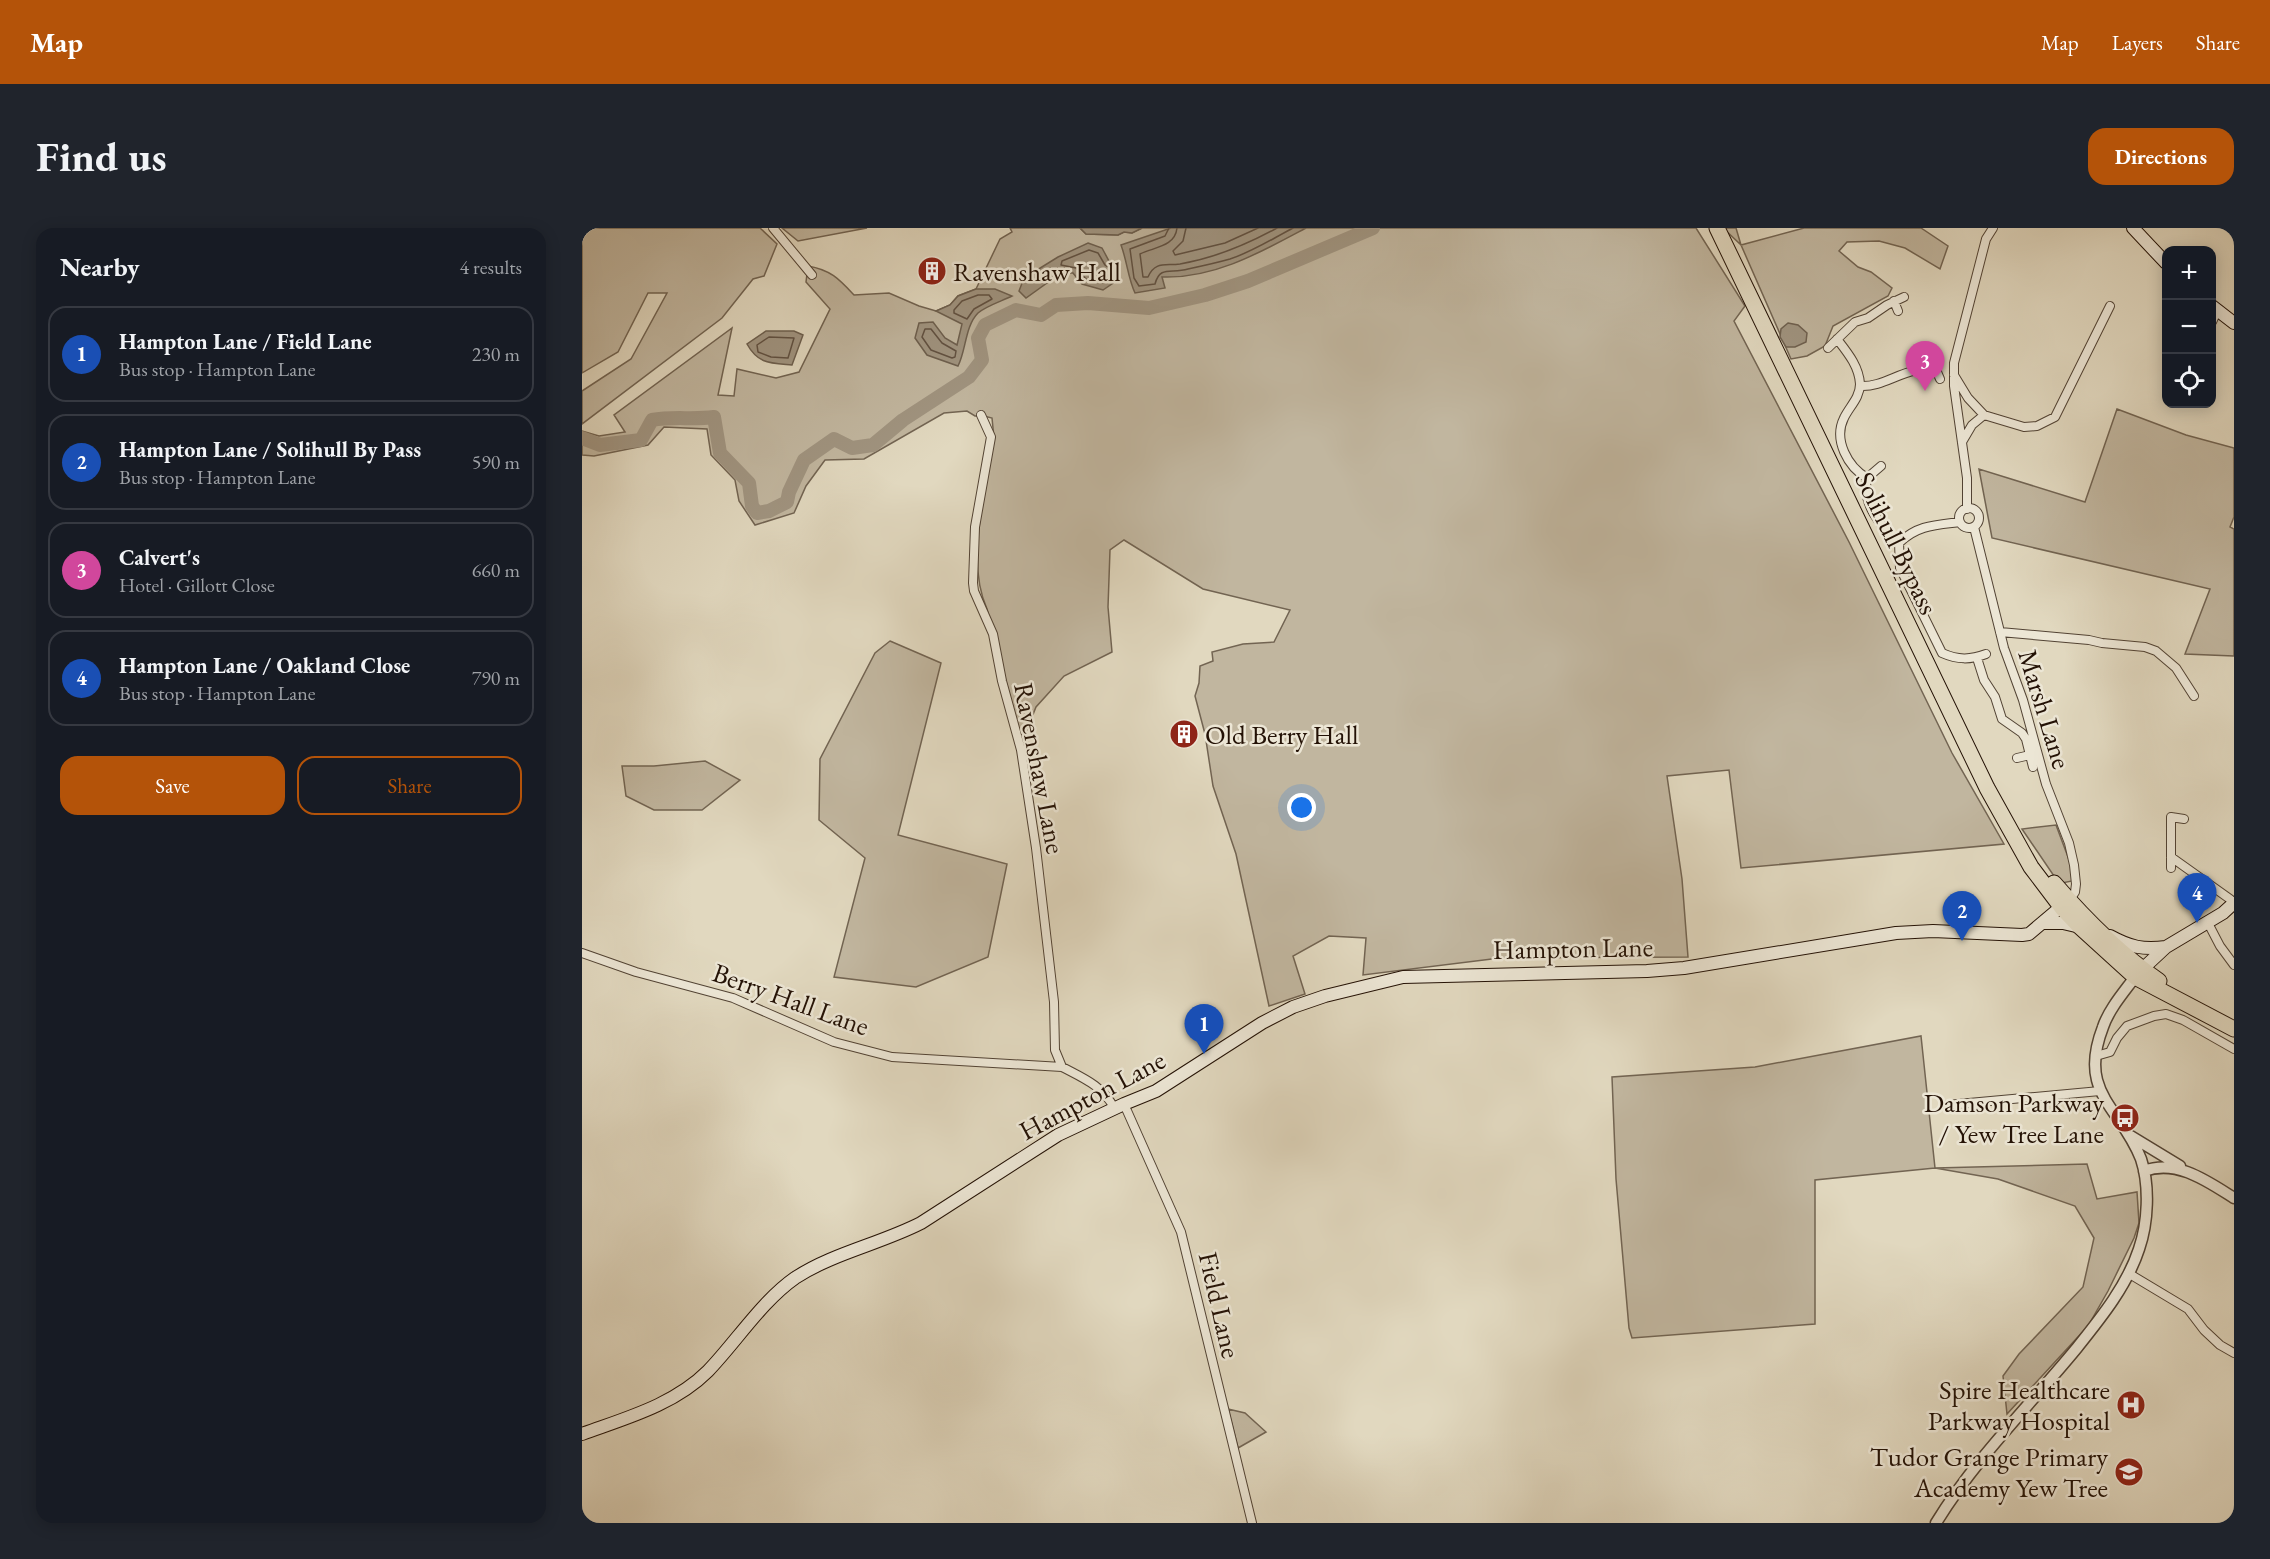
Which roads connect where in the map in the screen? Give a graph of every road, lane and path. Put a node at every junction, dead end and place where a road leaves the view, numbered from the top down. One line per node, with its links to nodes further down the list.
1 (772, 228): 7 (street)
2 (1708, 228): 8 (highway, Solihull Bypass)
3 (1716, 228): 8 (highway, Solihull Bypass)
4 (1993, 228): 18 (street)
5 (2133, 228): 6 (main road)
6 (2162, 259)
7 (812, 275)
8 (1740, 280): 40 (highway, Solihull Bypass)
9 (1904, 297): 10 (street)
10 (1894, 301): 12 (street); 15 (street)
11 (2110, 306): 21 (street)
12 (1899, 311)
13 (2216, 314): 14 (main road)
14 (2234, 323)
15 (1837, 339): 16 (street); 19 (street)
16 (1828, 348)
17 (1939, 372): 19 (street)
18 (1954, 374): 21 (street); 22 (street)
19 (1860, 386): 24 (street)
20 (981, 415): 52 (street, Ravenshaw Lane)
21 (1984, 415): 22 (street)
22 (1962, 442): 25 (street)
23 (1881, 466): 24 (street)
24 (1867, 478): 28 (street)
25 (1967, 509): 26 (street); 27 (street)
26 (1960, 522): 27 (street); 28 (street)
27 (1974, 527): 29 (street, Marsh Lane)
28 (1899, 543): 31 (street)
29 (2000, 632): 32 (street); 40 (street, Marsh Lane)
30 (1986, 654): 31 (street)
31 (1977, 658): 33 (street)
32 (2194, 696)
33 (2030, 756): 34 (street); 35 (street)
34 (2018, 758)
35 (2033, 767)
36 (2184, 819): 37 (street)
37 (2171, 857): 38 (street); 39 (street)
38 (2171, 868)
39 (2234, 903): 42 (main road)
40 (2065, 904): 41 (main road, Hampton Lane); 43 (highway, Solihull Bypass); 44 (highway, Solihull Bypass)
41 (2044, 923): 43 (main road); 55 (main road, Hampton Lane)
42 (2208, 923): 45 (main road); 47 (street)
43 (2080, 927): 48 (highway, Solihull Bypass)
44 (2098, 930): 45 (main road); 48 (highway, Solihull Bypass)
45 (2166, 947): 48 (main road)
46 (582, 953): 52 (street, Berry Hall Lane)
47 (2234, 964)
48 (2138, 973): 49 (highway, Solihull Bypass); 51 (street)
49 (2234, 1029)
50 (2234, 1049): 51 (street)
51 (2096, 1056): 53 (street)
52 (1062, 1067): 55 (street)
53 (2100, 1091): 54 (street); 56 (street)
54 (1947, 1105)
55 (1119, 1106): 62 (main road, Hampton Lane); 63 (street, Field Lane)
56 (2129, 1135): 57 (street); 58 (street)
57 (2144, 1171): 58 (street); 60 (street)
58 (2193, 1174): 59 (street)
59 (2234, 1198)
60 (2128, 1273): 61 (street); 64 (street)
61 (2234, 1353)
62 (582, 1434)
63 (1252, 1523)
64 (1936, 1523)

